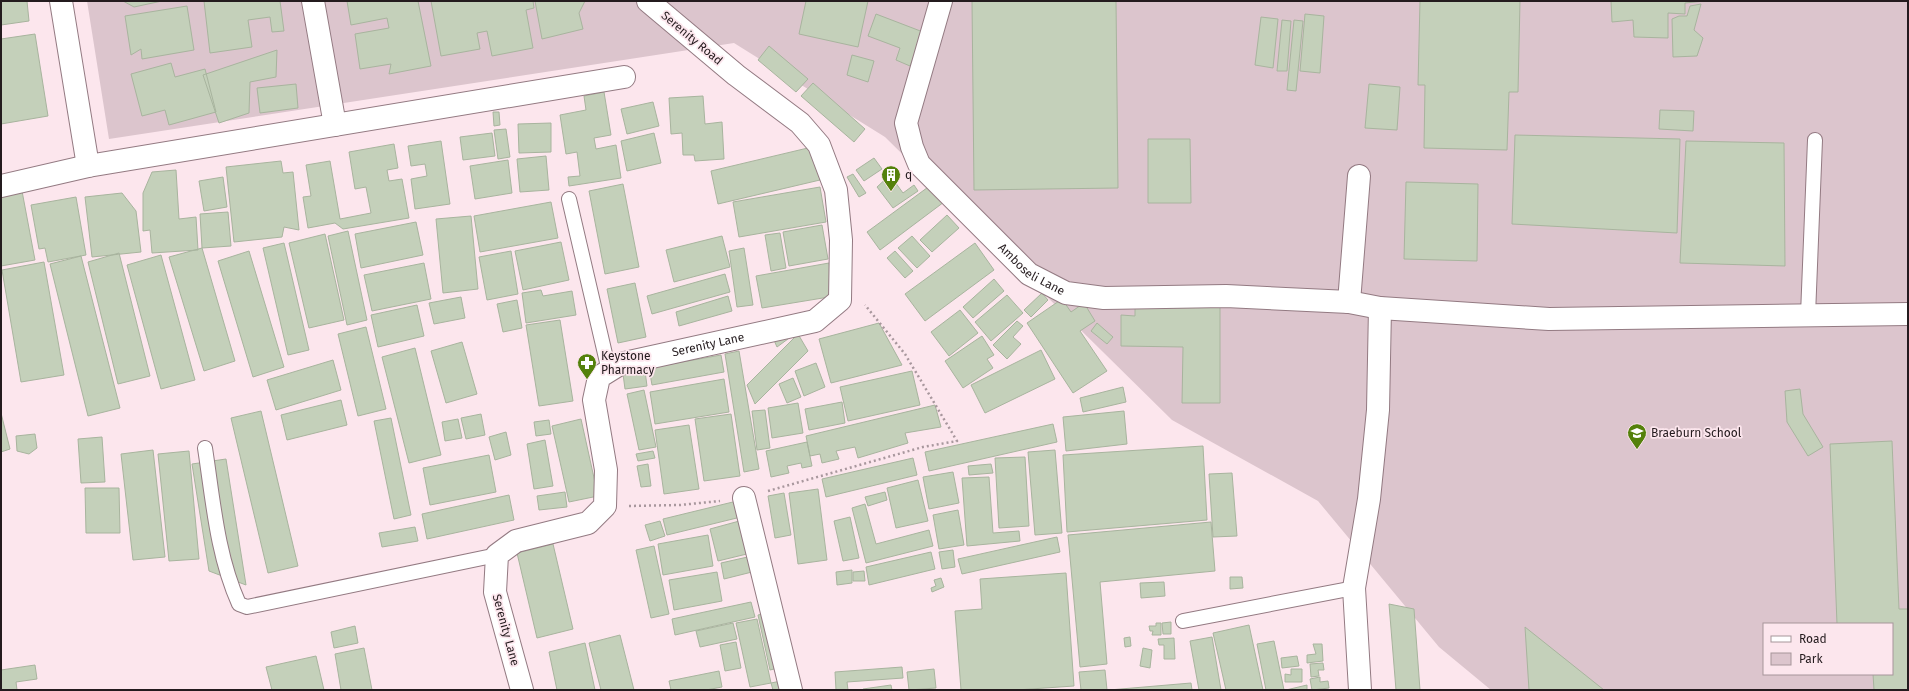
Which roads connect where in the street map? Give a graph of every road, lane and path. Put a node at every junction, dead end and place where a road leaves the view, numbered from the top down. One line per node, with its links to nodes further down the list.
1 (61, 1): 9 (street)
2 (313, 1): 7 (street)
3 (648, 1): 5 (street, Serenity Road)
4 (941, 1): 14 (street, Amboseli Lane)
5 (736, 75): 13 (street, Serenity Lane)
6 (624, 77): 7 (street)
7 (335, 125): 9 (street)
8 (1815, 140): 17 (lane)
9 (88, 166): 11 (street)
10 (1359, 176): 14 (street)
11 (1, 186)
12 (570, 199): 18 (lane)
13 (839, 275): 18 (street, Serenity Lane); 20 (path)
14 (1349, 302): 15 (street, Amboseli Lane)
15 (1380, 308): 17 (street, Amboseli Lane); 23 (street)
16 (1908, 314): 17 (street, Amboseli Lane)
17 (1808, 315)
18 (609, 371): 21 (street, Serenity Lane)
19 (205, 448): 22 (lane)
20 (744, 498): 21 (path); 26 (street)
21 (605, 506): 22 (street)
22 (497, 555): 25 (street, Serenity Lane)
23 (1354, 588): 24 (lane); 27 (street)
24 (1183, 621)
25 (522, 690)
26 (791, 690)
27 (1360, 690)

